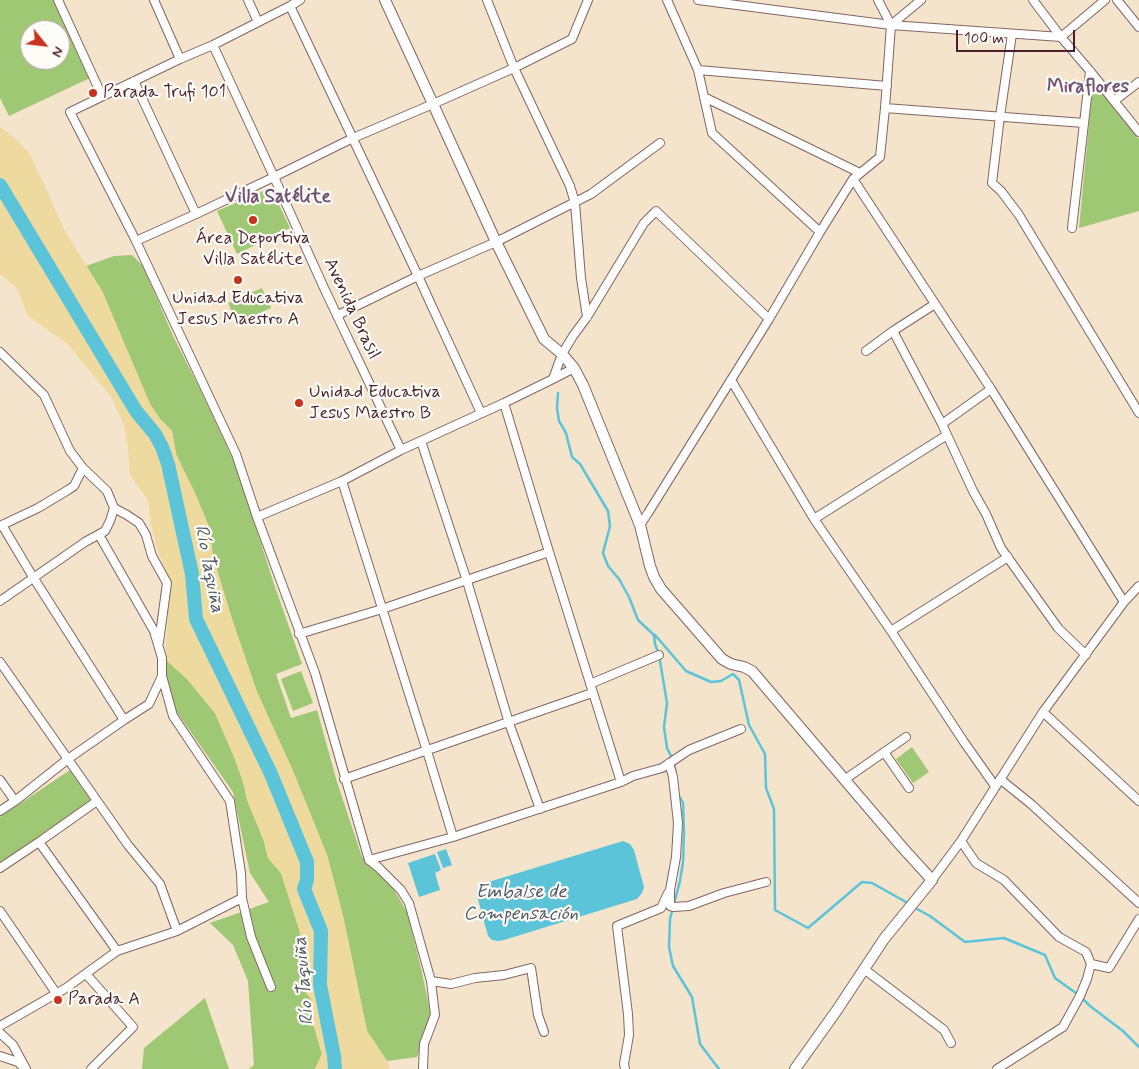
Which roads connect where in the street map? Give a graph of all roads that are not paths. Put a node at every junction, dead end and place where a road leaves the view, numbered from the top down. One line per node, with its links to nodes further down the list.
1 (58, 0): 30 (street)
2 (154, 0): 23 (street)
3 (248, 0): 17 (street)
4 (300, 0): 16 (street)
5 (385, 0): 33 (street)
6 (487, 0): 24 (street)
7 (588, 0): 24 (street)
8 (666, 0): 25 (street)
9 (698, 0): 15 (street)
10 (878, 0): 18 (street)
11 (921, 0): 18 (street)
12 (1033, 0): 21 (street)
13 (1105, 0): 21 (street)
14 (1117, 0): 19 (street)
15 (713, 1): 18 (street)
16 (290, 6): 17 (street); 38 (street)
17 (258, 22): 22 (street)
18 (892, 25): 20 (street); 29 (street)
19 (1139, 26)
20 (1012, 34): 21 (street); 35 (street)
21 (1061, 37): 26 (street)
22 (213, 45): 23 (street); 41 (street, Avenida Brasil)
23 (180, 59): 27 (street)
24 (514, 68): 33 (street); 43 (street)
25 (698, 70): 29 (street); 31 (street)
26 (1090, 71): 32 (street); 36 (street)
27 (134, 81): 30 (street); 44 (street)
28 (1139, 82): 32 (street)
29 (887, 86): 34 (street)
30 (102, 96): 47 (street)
31 (704, 97): 40 (street); 46 (street)
32 (1114, 102): 37 (street)
33 (434, 104): 38 (street); 48 (street)
34 (885, 108): 35 (street); 40 (street)
35 (1000, 116): 36 (street); 64 (street)
36 (1084, 123): 45 (street)
37 (1139, 132)
38 (353, 138): 41 (street); 49 (street)
39 (660, 143): 43 (street)
40 (860, 173): 42 (street)
41 (274, 177): 44 (street); 51 (street, Avenida Brasil)
42 (853, 179): 46 (street); 50 (street)
43 (575, 203): 48 (street); 52 (street)
44 (196, 214): 47 (street)
45 (1072, 228)
46 (820, 232): 53 (street)
47 (136, 241): 72 (street)
48 (496, 242): 49 (street); 57 (street)
49 (418, 276): 51 (street); 63 (street)
50 (935, 304): 54 (street); 61 (street)
51 (338, 315): 68 (street, Avenida Brasil)
52 (587, 317): 53 (street); 57 (street)
53 (768, 319): 60 (street)
54 (893, 330): 55 (street); 65 (street)
55 (866, 350)
56 (0, 352): 69 (street)
57 (562, 354): 58 (street); 59 (street)
58 (574, 368): 59 (street); 74 (street)
59 (553, 379): 62 (street)
60 (731, 380): 73 (street); 74 (street)
61 (991, 389): 65 (street); 83 (street)
62 (504, 403): 63 (street); 77 (street)
63 (481, 413): 67 (street)
64 (1139, 413)
65 (942, 424): 66 (street)
66 (947, 435): 73 (street); 78 (street)
67 (421, 441): 68 (street); 80 (street)
68 (401, 450): 70 (street)
69 (84, 468): 71 (street); 75 (street)
70 (342, 480): 72 (street); 84 (street)
71 (114, 508): 76 (street); 87 (street)
72 (257, 517): 86 (street)
73 (814, 518): 85 (street)
74 (640, 525): 105 (street)
75 (1, 526): 79 (street)
76 (99, 535): 79 (street); 87 (street)
77 (549, 552): 80 (street); 92 (street)
78 (1008, 556): 85 (street); 89 (street)
79 (33, 577): 82 (street); 95 (street)
80 (467, 580): 84 (street); 96 (street)
81 (1139, 586): 83 (street)
82 (0, 601)
83 (1124, 602): 89 (street)
84 (382, 609): 86 (street); 99 (street)
85 (891, 631): 107 (street)
86 (299, 634): 103 (street)
87 (158, 646): 91 (street)
88 (659, 655): 92 (street)
89 (1086, 655): 94 (street)
90 (0, 662): 101 (street)
91 (162, 676): 95 (street); 122 (street)
92 (590, 684): 93 (street)
93 (592, 693): 96 (street); 106 (street)
94 (1043, 712): 107 (street); 111 (street)
95 (124, 720): 101 (street)
96 (509, 723): 99 (street); 112 (street)
97 (741, 729): 102 (street)
98 (906, 737): 100 (street)
99 (427, 751): 103 (street); 114 (street)
100 (884, 752): 105 (street); 108 (street)
101 (68, 759): 109 (street); 110 (street)
102 (668, 763): 106 (street); 121 (street)
103 (344, 779): 117 (street)
104 (0, 780): 109 (street)
105 (844, 780): 119 (street)
106 (621, 782): 112 (street)
107 (998, 782): 115 (street); 123 (street)
108 (909, 788)
109 (15, 801): 113 (street)
110 (98, 801): 116 (street); 126 (street)
111 (1139, 801)
112 (540, 809): 114 (street)
113 (0, 811)
114 (453, 838): 117 (street)
115 (962, 841): 119 (street); 128 (street)
116 (39, 842): 118 (street); 127 (street)
117 (369, 860): 131 (street)
118 (0, 868)
119 (932, 880): 129 (street)
120 (766, 882): 121 (street)
121 (670, 890): 142 (street)
122 (242, 898): 126 (street); 132 (street)
123 (1139, 903)
124 (0, 911): 133 (street)
125 (1139, 919): 128 (street)
126 (177, 931): 127 (street)
127 (117, 951): 130 (street)
128 (1090, 964): 144 (street)
129 (864, 969): 137 (street); 143 (street)
130 (86, 974): 133 (street); 140 (street)
131 (431, 981): 136 (street); 141 (street)
132 (270, 987)
133 (56, 993): 134 (street)
134 (0, 1026)
135 (0, 1032): 139 (street)
136 (544, 1032)
137 (951, 1043)
138 (0, 1056): 139 (street)
139 (26, 1069)
140 (92, 1069)
141 (423, 1069)
142 (625, 1069)
143 (795, 1069)
144 (997, 1069)

